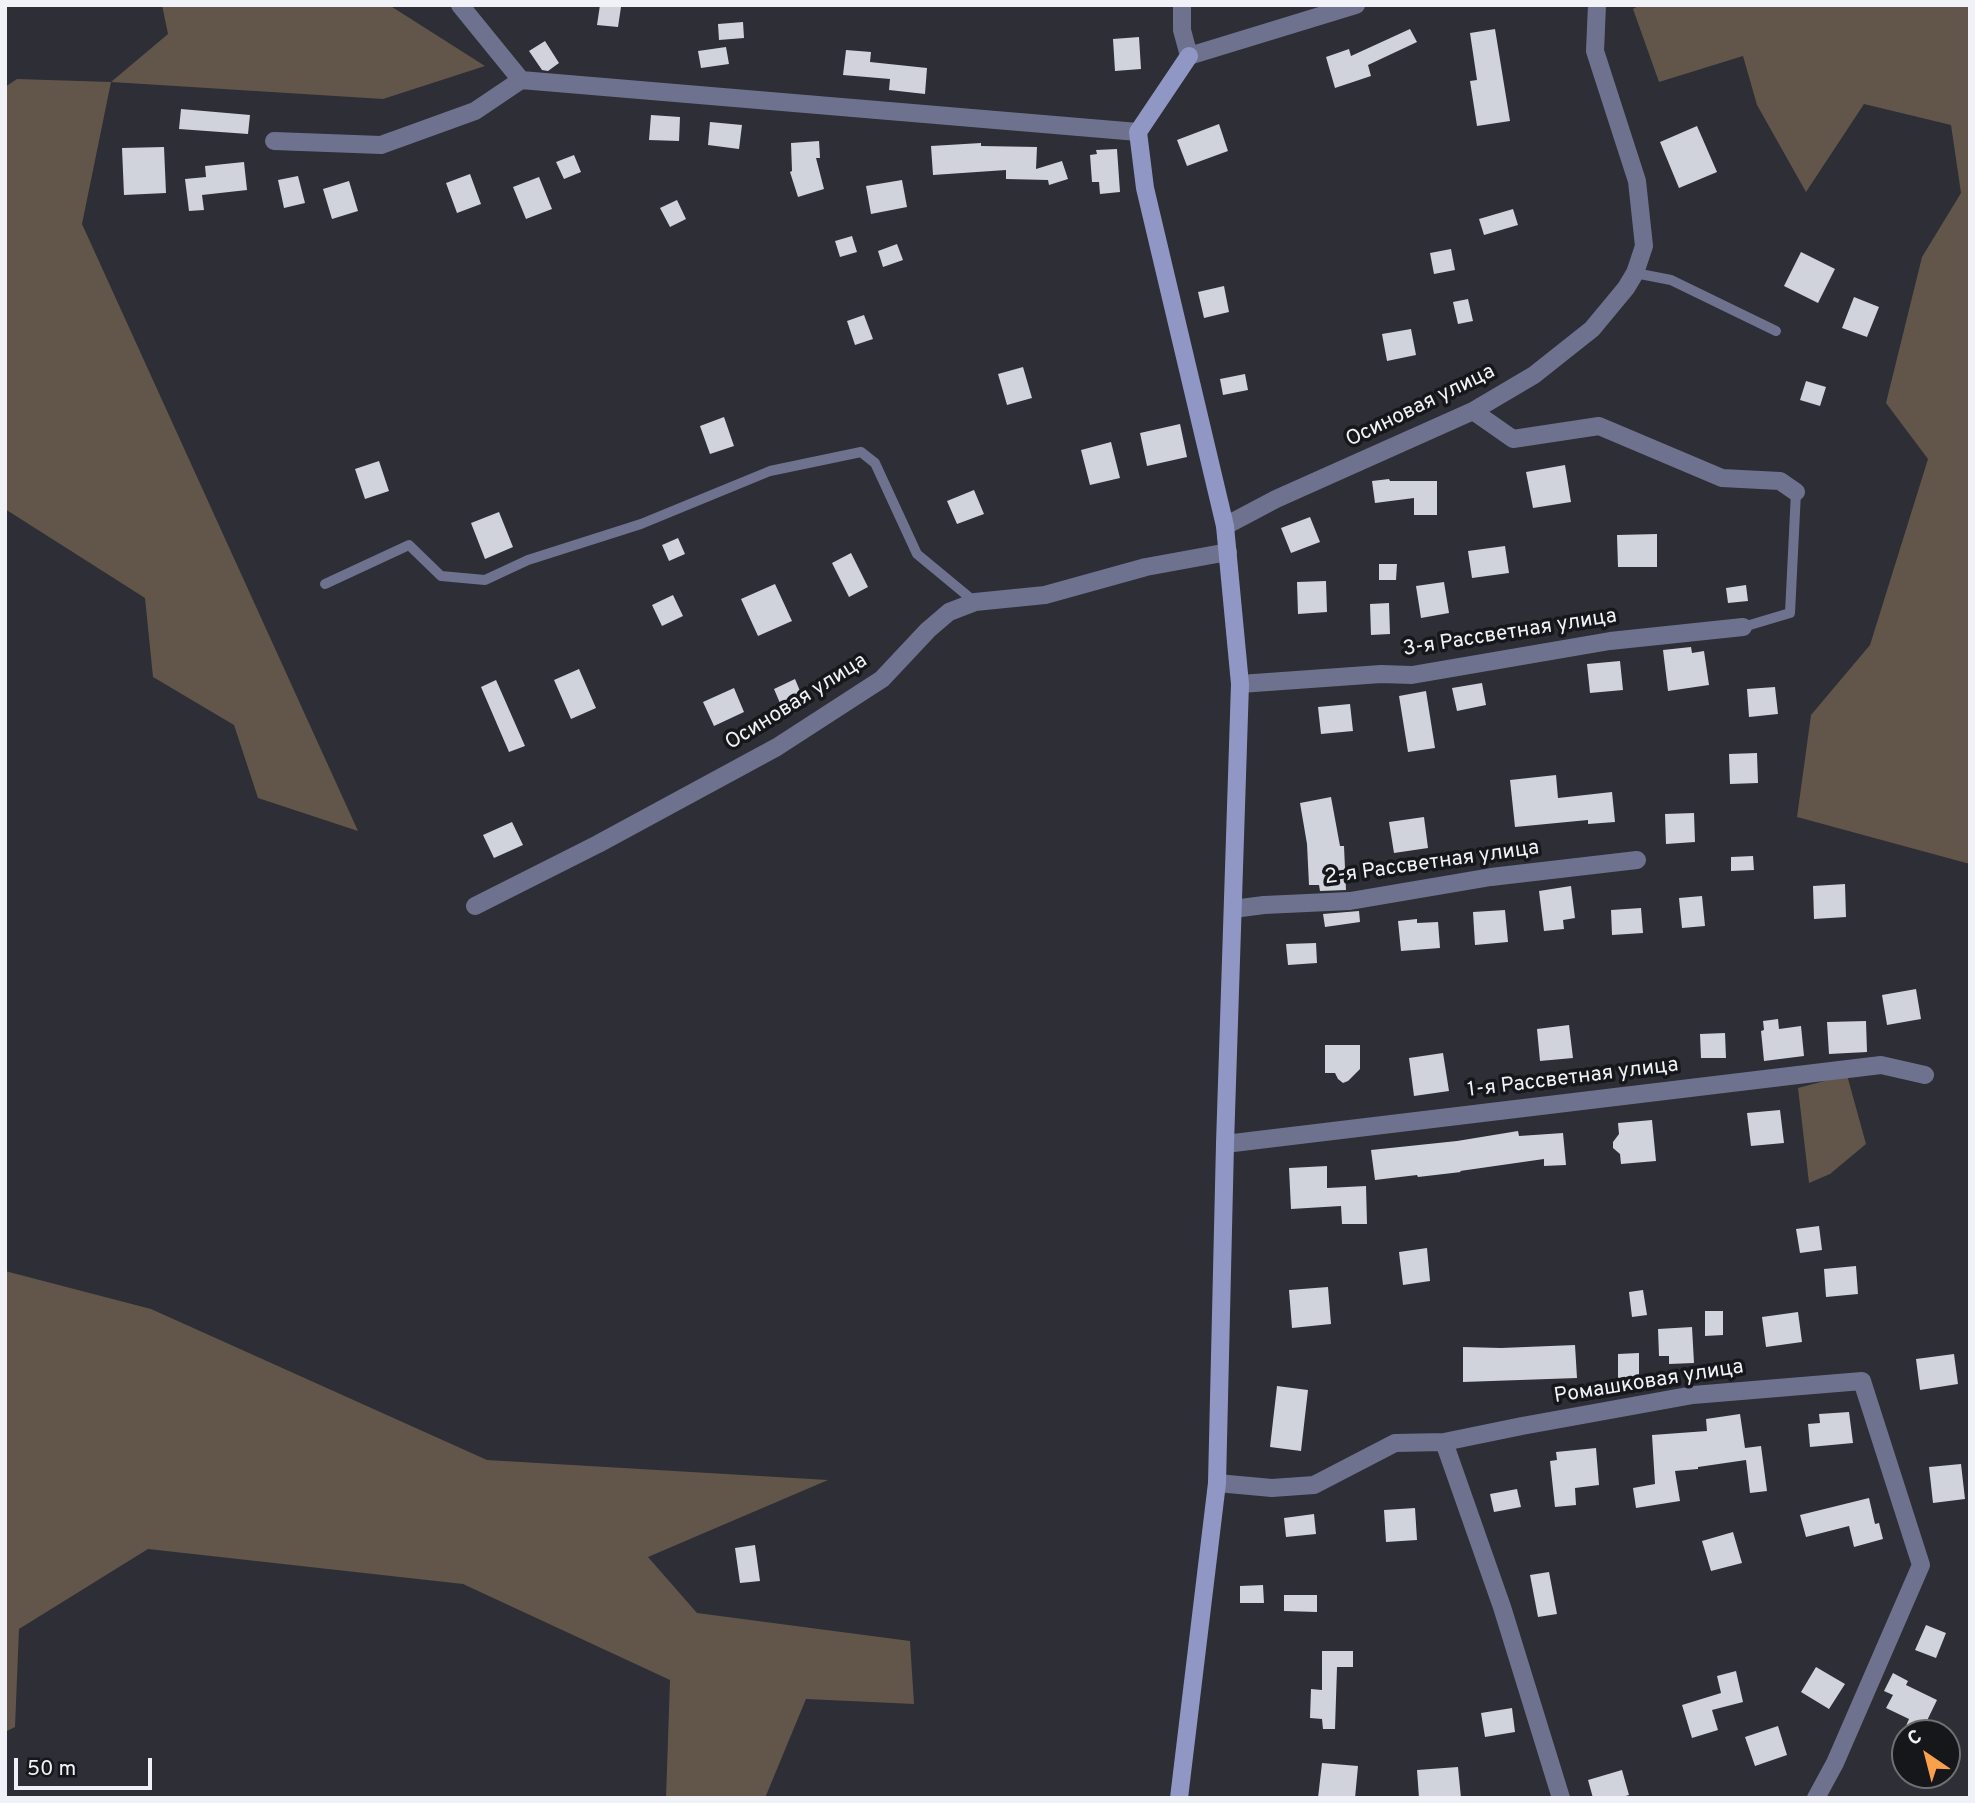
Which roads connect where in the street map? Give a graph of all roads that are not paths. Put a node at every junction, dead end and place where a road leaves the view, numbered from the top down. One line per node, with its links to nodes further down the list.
1 (460, 5): 6 (street)
2 (1182, 5): 5 (street)
3 (1356, 5): 5 (street)
4 (1597, 5): 9 (street, Осиновая улица)
5 (1189, 56): 7 (street)
6 (521, 80): 7 (street); 8 (street)
7 (1138, 132): 13 (street)
8 (274, 141)
9 (1634, 273): 10 (lane); 11 (street, Осиновая улица)
10 (1776, 331)
11 (1473, 411): 12 (street); 13 (street, Осиновая улица)
12 (1796, 492): 17 (lane)
13 (1225, 526): 14 (street)
14 (1228, 552): 16 (street, Осиновая улица); 18 (street)
15 (325, 584): 16 (lane)
16 (975, 602): 20 (street, Осиновая улица)
17 (1744, 627): 18 (street, 3-я Рассветная улица)
18 (1240, 684): 21 (street)
19 (1637, 860): 21 (street, 2-я Рассветная улица)
20 (475, 906)
21 (1233, 909): 23 (street)
22 (1925, 1075): 23 (street, 1-я Рассветная улица)
23 (1225, 1144): 25 (street)
24 (1444, 1442): 25 (street, Ромашковая улица); 27 (street); 28 (street, Ромашковая улица)
25 (1217, 1483): 26 (street)
26 (1179, 1798)
27 (1561, 1798)
28 (1816, 1798)

